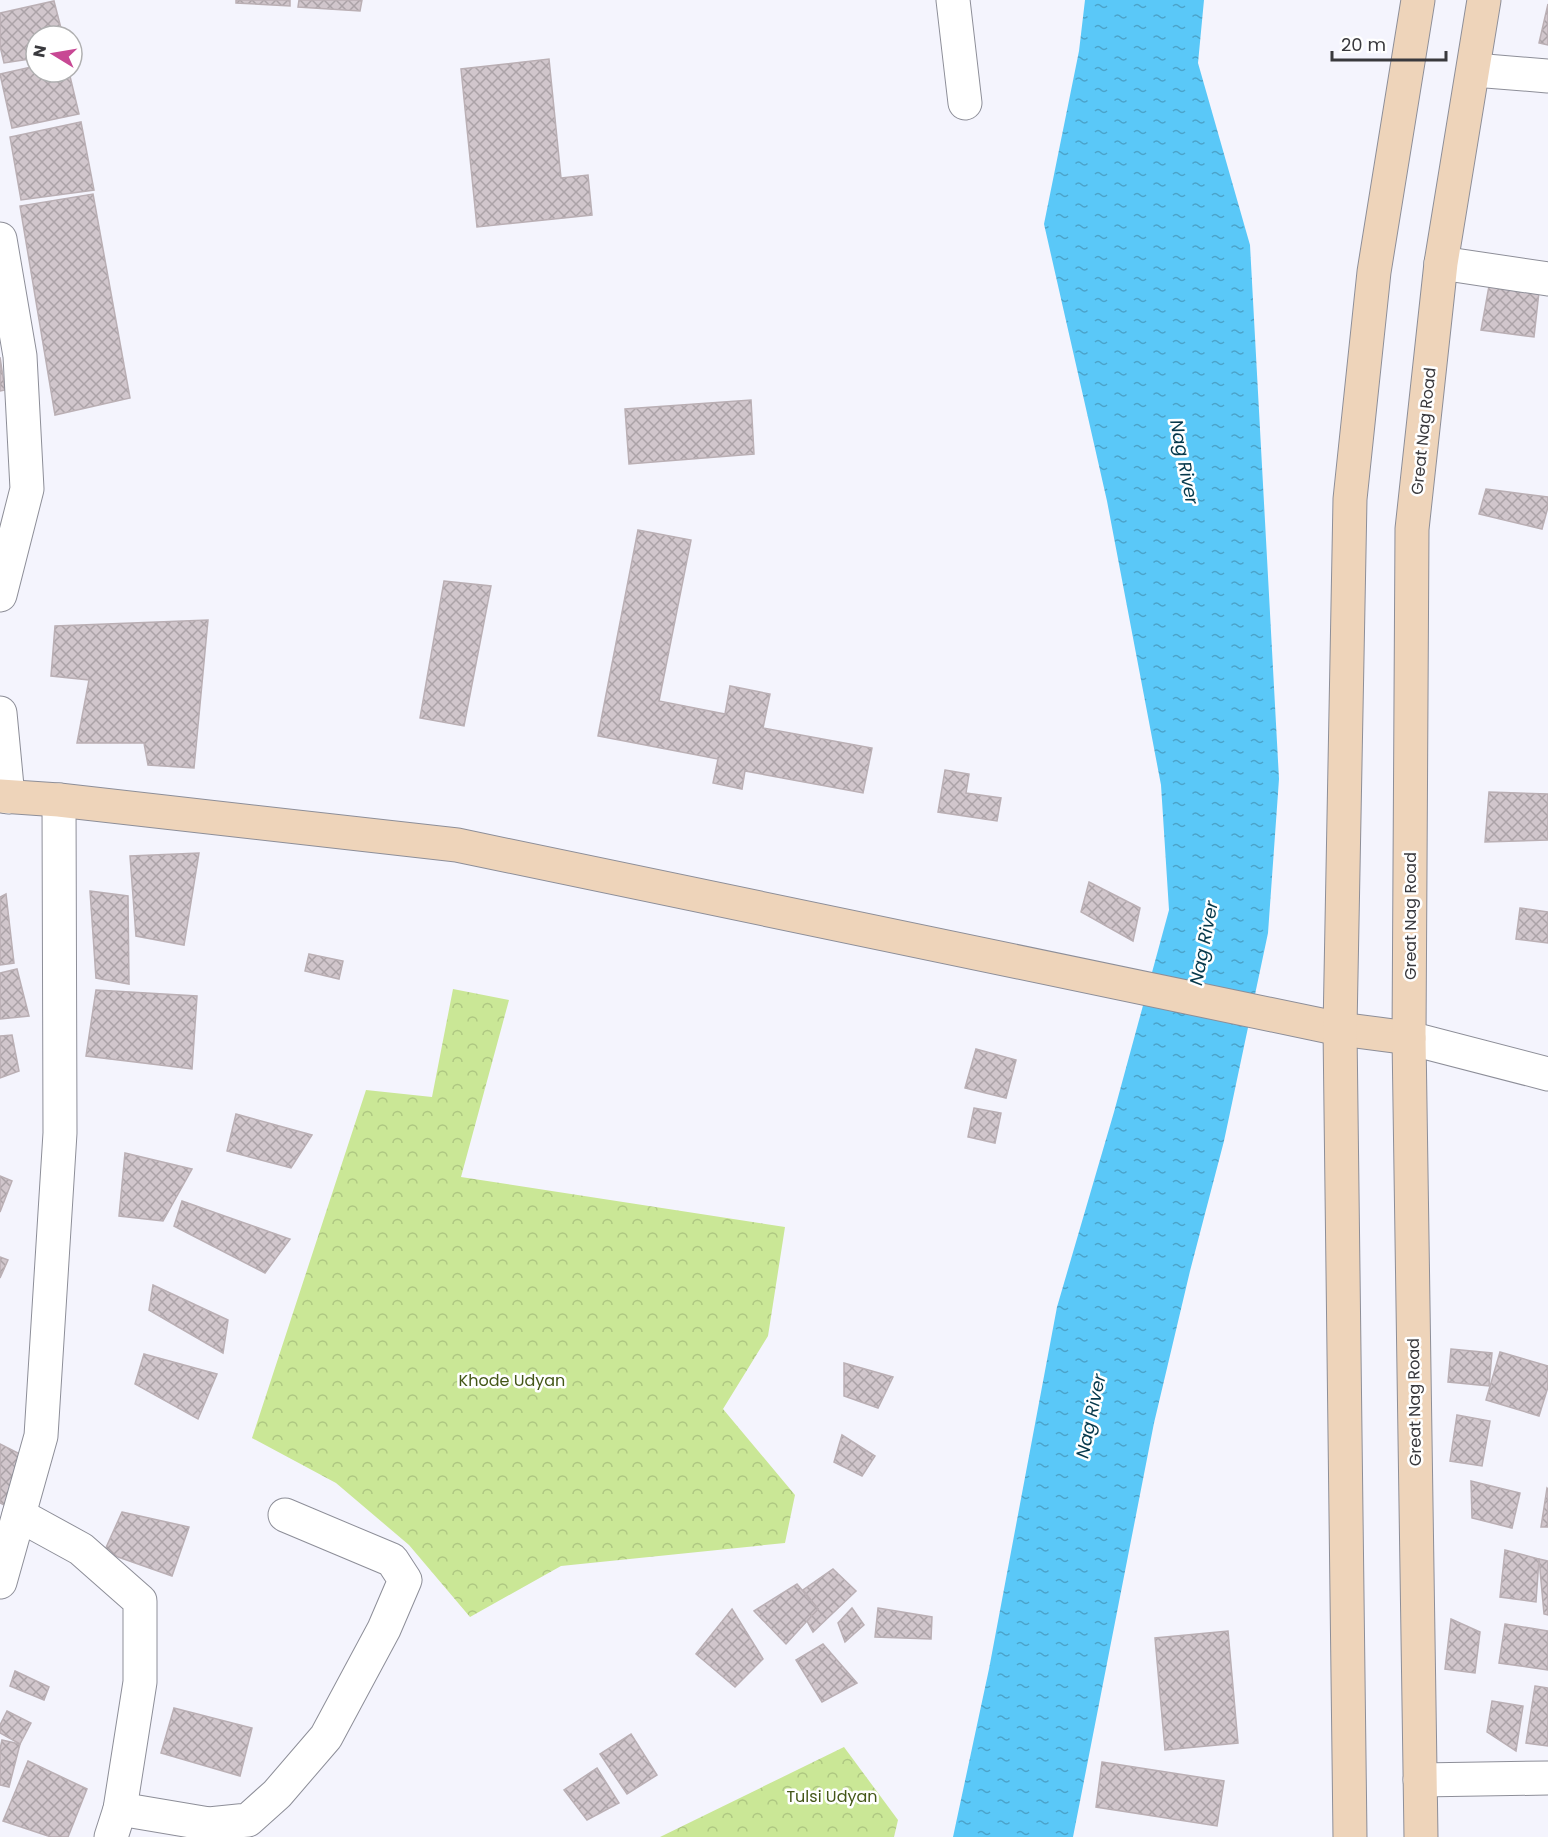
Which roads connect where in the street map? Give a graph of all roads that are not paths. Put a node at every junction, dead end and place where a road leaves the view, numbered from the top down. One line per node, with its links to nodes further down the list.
1 (953, 0): 6 (street)
2 (1418, 0): 14 (main road)
3 (1484, 0): 4 (main road, Great Nag Road)
4 (1474, 70): 5 (street); 8 (main road, Great Nag Road)
5 (1548, 76)
6 (965, 104)
7 (0, 239): 10 (street)
8 (1442, 263): 9 (street); 15 (main road, Great Nag Road)
9 (1548, 279)
10 (0, 595)
11 (0, 713): 12 (street)
12 (4, 797): 13 (main road)
13 (59, 800): 14 (main road); 17 (street)
14 (1340, 1029): 15 (main road); 23 (main road)
15 (1409, 1038): 16 (street); 21 (main road, Great Nag Road)
16 (1548, 1074)
17 (19, 1515): 19 (street); 22 (street)
18 (285, 1515): 22 (street)
19 (0, 1582)
20 (1548, 1778): 21 (street)
21 (1420, 1780): 24 (main road, Great Nag Road)
22 (115, 1823)
23 (1350, 1837)
24 (1421, 1837)

